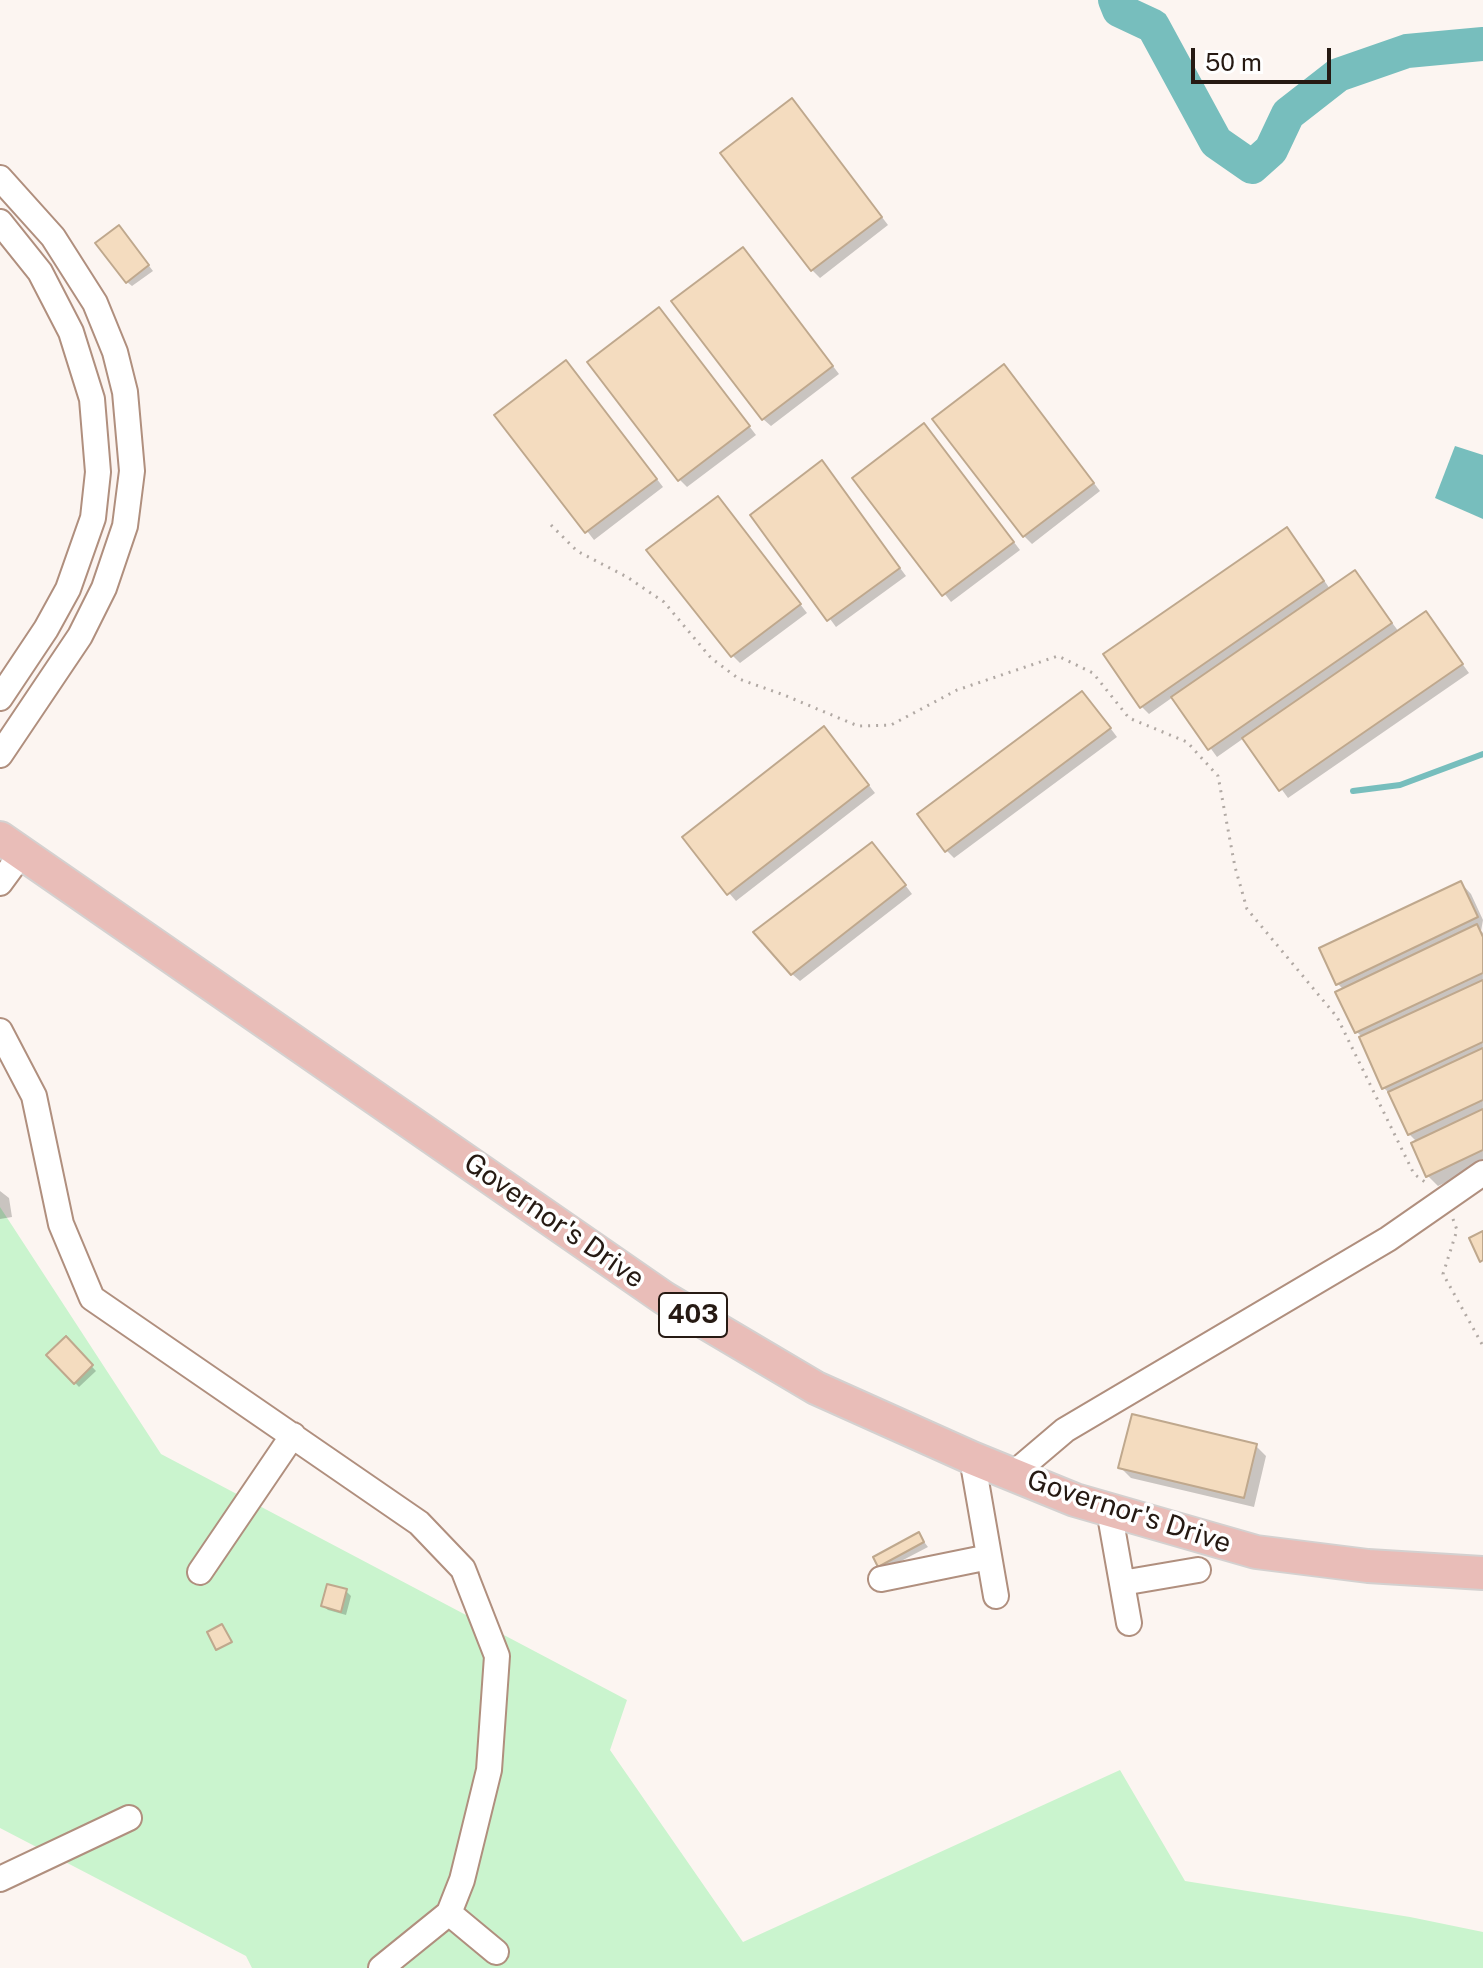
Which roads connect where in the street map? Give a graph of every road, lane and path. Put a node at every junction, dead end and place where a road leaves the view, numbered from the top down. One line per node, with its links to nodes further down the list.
1 (0, 178): 5 (street)
2 (0, 222): 4 (street)
3 (551, 525): 10 (path)
4 (0, 698)
5 (0, 755)
6 (11, 846): 7 (street); 13 (main road, Governor's Drive / 403)
7 (0, 883)
8 (0, 1031): 12 (street)
9 (1483, 1173): 10 (street)
10 (1447, 1199): 11 (path); 14 (street)
11 (1483, 1346)
12 (293, 1435): 18 (street); 26 (street)
13 (972, 1458): 14 (main road, Governor's Drive / 403); 16 (street)
14 (1012, 1475): 15 (main road, Governor's Drive / 403)
15 (1109, 1510): 19 (main road, Governor's Drive / 403); 21 (street)
16 (989, 1557): 20 (street); 22 (street)
17 (1198, 1570): 21 (street)
18 (200, 1572)
19 (1483, 1573)
20 (881, 1579)
21 (1122, 1583): 23 (street)
22 (996, 1596)
23 (1129, 1623)
24 (129, 1818): 25 (street)
25 (0, 1879)
26 (449, 1913): 27 (street); 28 (street)
27 (496, 1952)
28 (381, 1968)

